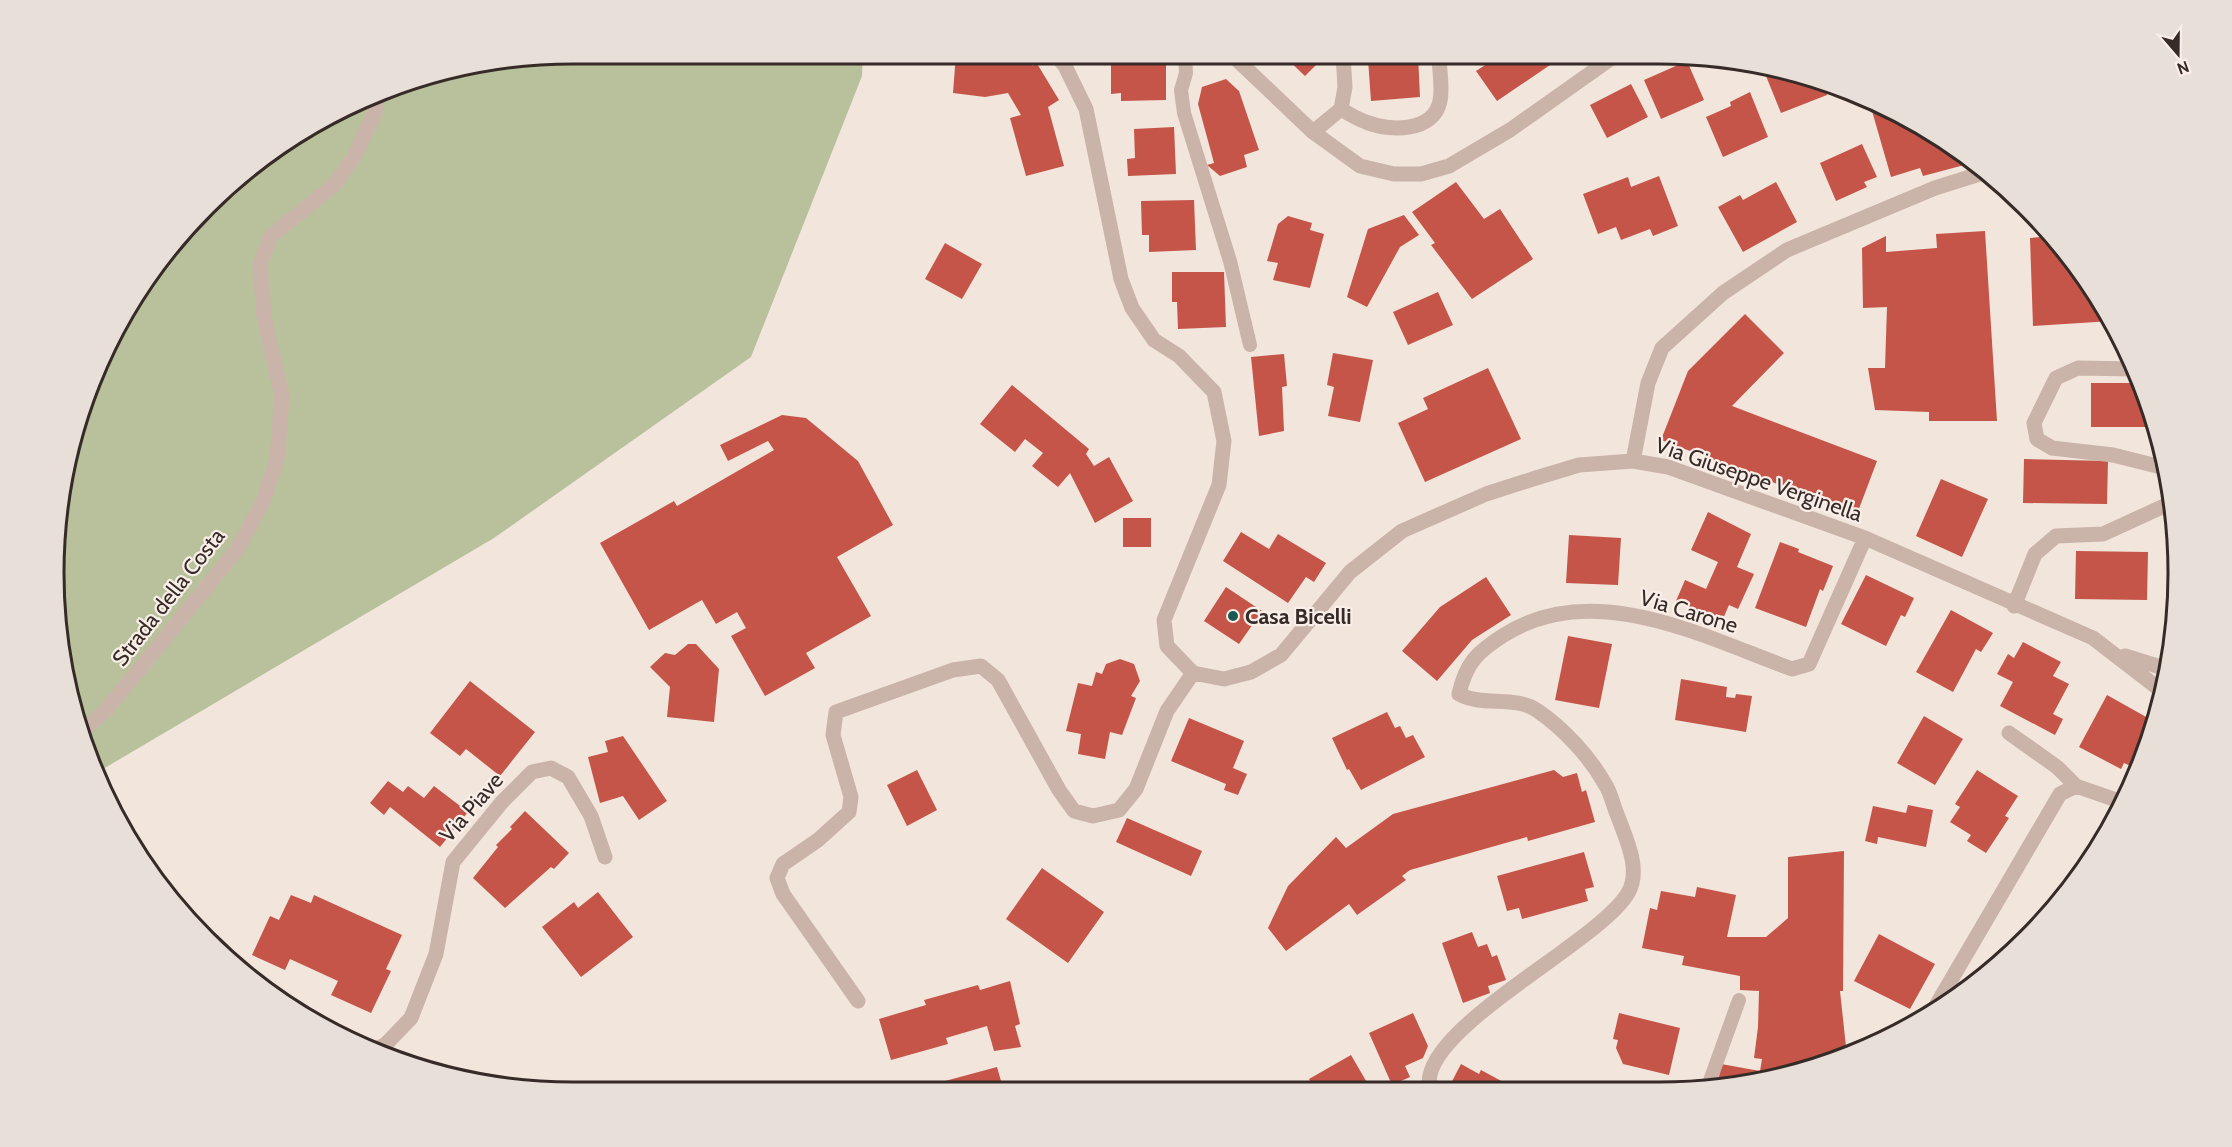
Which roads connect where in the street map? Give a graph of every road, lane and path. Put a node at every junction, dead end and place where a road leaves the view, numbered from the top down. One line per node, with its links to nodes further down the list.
1 (1063, 64): 20 (street)
2 (1186, 64): 11 (lane)
3 (1241, 64): 9 (street)
4 (1344, 64): 8 (street)
5 (1439, 64): 8 (street)
6 (1604, 64): 9 (street)
7 (376, 105): 22 (street, Strada della Costa)
8 (1341, 109): 9 (street)
9 (1313, 132)
10 (1975, 176): 13 (street)
11 (1250, 345)
12 (2124, 369): 14 (street)
13 (1632, 461): 16 (street, Via Giuseppe Verginella); 20 (street, Via Giuseppe Verginella)
14 (2156, 466)
15 (2163, 507): 17 (street)
16 (1864, 538): 17 (street, Via Giuseppe Verginella); 32 (street, Via Carone)
17 (2014, 606): 18 (street, Via Giuseppe Verginella)
18 (2111, 651): 19 (street, Via Giuseppe Verginella); 21 (street, Via Giuseppe Verginella)
19 (2159, 666)
20 (1193, 673): 29 (street)
21 (2155, 686)
22 (88, 726)
23 (2009, 733): 24 (street)
24 (2076, 786): 25 (street); 27 (street)
25 (2115, 799)
26 (605, 857): 30 (street, Via Piave)
27 (1941, 997)
28 (1739, 1000): 31 (lane)
29 (858, 1001)
30 (383, 1045)
31 (1710, 1079)
32 (1428, 1082)

